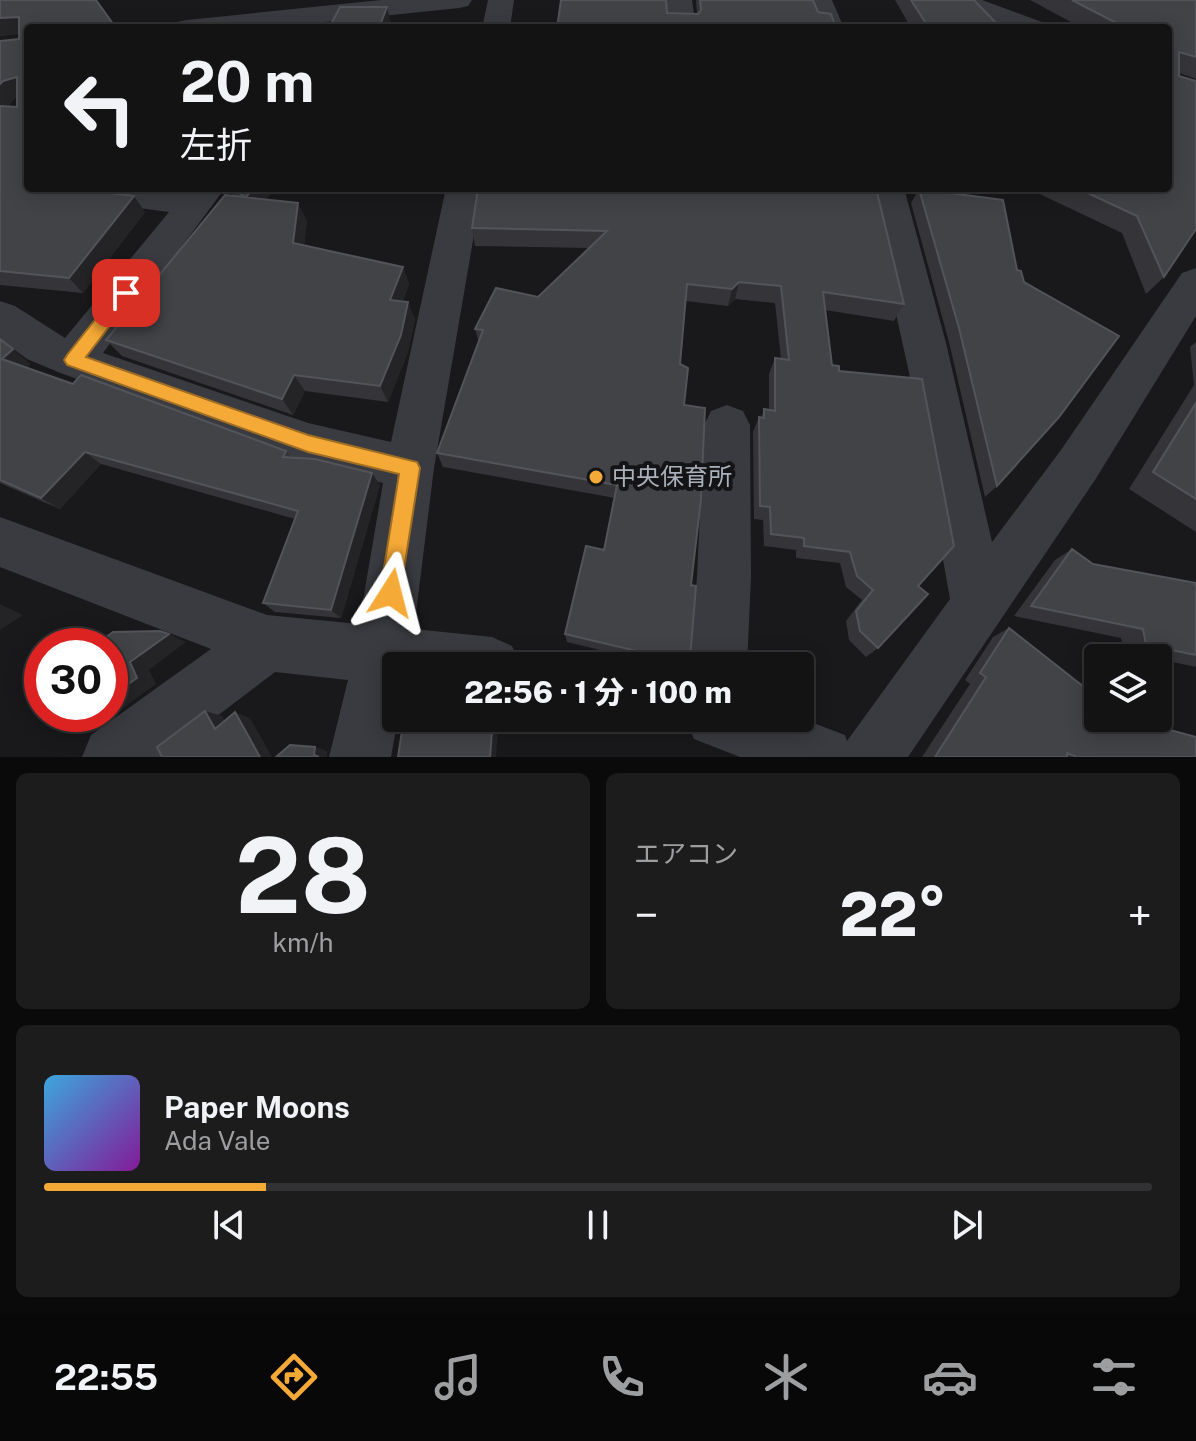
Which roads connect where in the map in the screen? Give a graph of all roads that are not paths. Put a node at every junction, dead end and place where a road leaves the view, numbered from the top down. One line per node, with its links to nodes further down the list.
1 (459, 0): 6 (street)
2 (501, 0): 7 (street)
3 (679, 0): 8 (street)
4 (819, 0): 9 (street)
5 (957, 0): 10 (street)
6 (226, 24)
7 (497, 24)
8 (682, 24)
9 (828, 24)
10 (1021, 24)
11 (463, 192): 19 (street)
12 (887, 192): 21 (street)
13 (114, 195): 14 (street)
14 (201, 195): 17 (street)
15 (1189, 305): 21 (street)
16 (0, 317): 17 (street)
17 (73, 360): 19 (street)
18 (727, 425): 24 (street)
19 (410, 468): 23 (street)
20 (0, 542): 22 (street)
21 (978, 603): 30 (street)
22 (267, 643): 25 (street); 27 (street)
23 (382, 652)
24 (719, 652)
25 (382, 655): 28 (street)
26 (754, 732): 29 (street)
27 (113, 757)
28 (360, 757)
29 (823, 757)
30 (871, 757)

